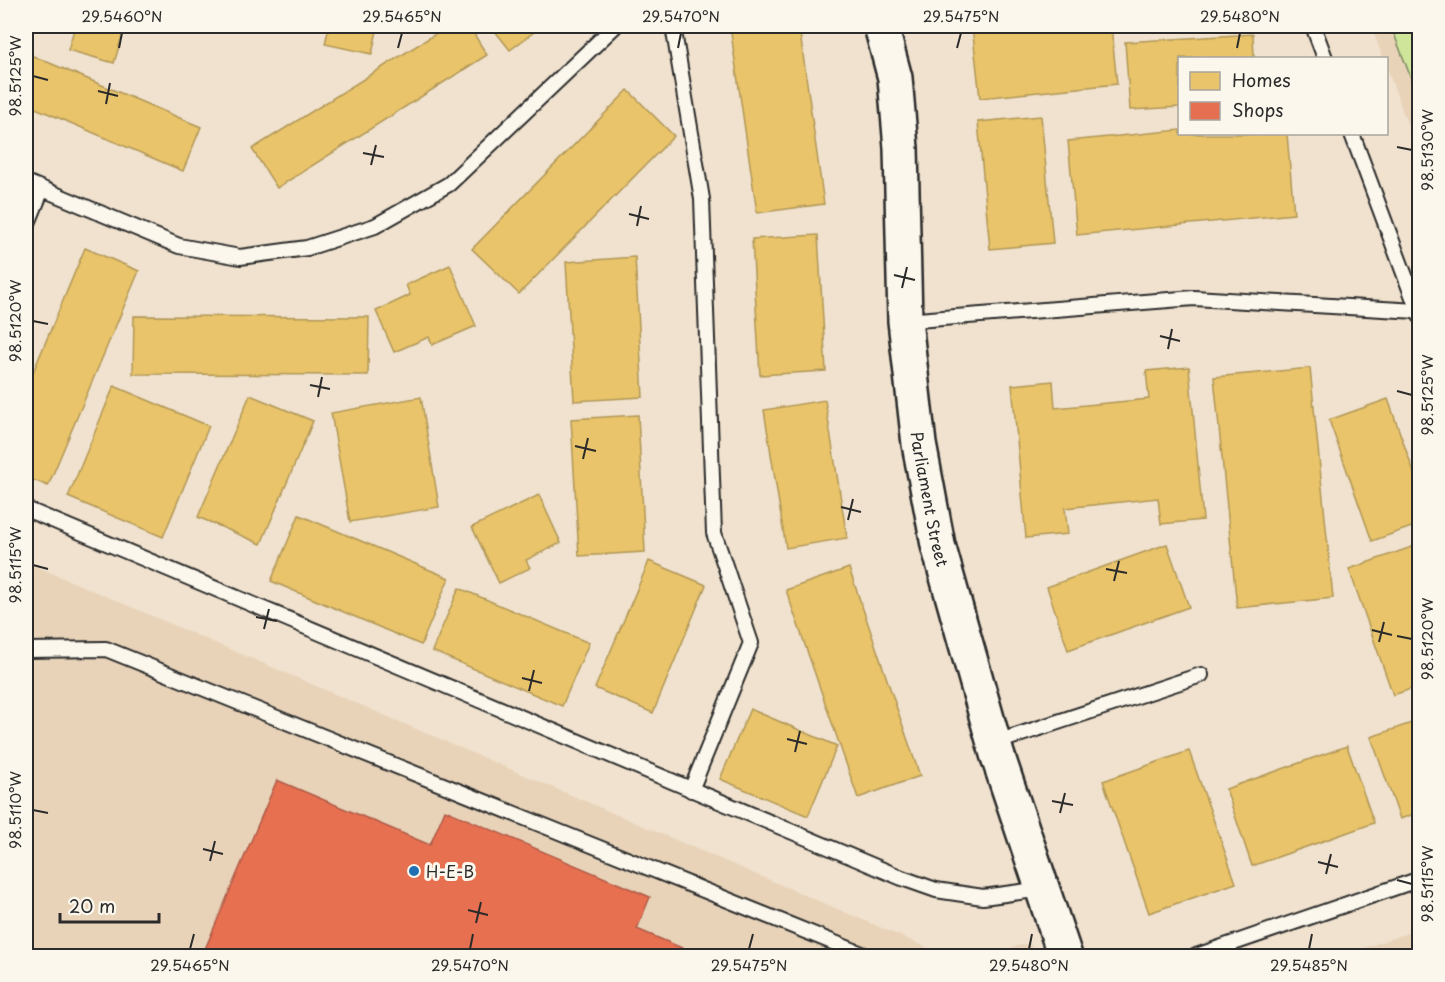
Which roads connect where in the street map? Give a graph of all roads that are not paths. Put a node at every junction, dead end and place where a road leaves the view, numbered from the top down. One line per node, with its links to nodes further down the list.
1 (615, 26): 8 (lane)
2 (673, 26): 16 (lane)
3 (881, 26): 11 (street, Parliament Street)
4 (1313, 26): 5 (lane)
5 (1325, 57)
6 (1352, 135): 10 (lane)
7 (26, 182): 8 (lane)
8 (42, 189): 9 (lane)
9 (26, 228)
10 (1418, 314): 11 (lane)
11 (905, 321): 15 (street, Parliament Street)
12 (26, 509): 16 (lane)
13 (26, 650): 19 (lane)
14 (1201, 675): 15 (lane)
15 (994, 743): 18 (street, Parliament Street)
16 (691, 790): 18 (lane)
17 (1419, 879): 21 (lane)
18 (1042, 889): 20 (street, Parliament Street)
19 (867, 957)
20 (1065, 957)
21 (1196, 957)

